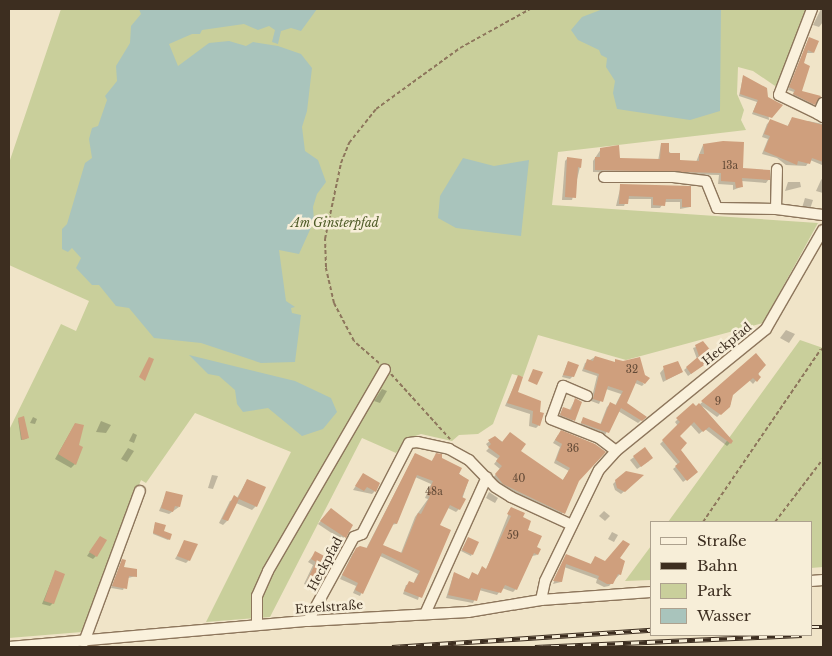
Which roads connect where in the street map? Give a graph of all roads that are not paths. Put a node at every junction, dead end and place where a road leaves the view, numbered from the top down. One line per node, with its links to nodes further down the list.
1 (812, 9): 3 (street)
2 (823, 103): 3 (street)
3 (821, 115)
4 (777, 169): 6 (street)
5 (604, 177): 6 (street)
6 (776, 209): 7 (street)
7 (823, 215)
8 (823, 230): 11 (street, Heckpfad)
9 (385, 369): 19 (street)
10 (587, 396): 11 (street)
11 (616, 451): 14 (street, Heckpfad)
12 (487, 477): 14 (street, Heckpfad); 17 (street); 18 (street, Heckpfad)
13 (140, 491): 20 (street)
14 (572, 525): 16 (street, Heckpfad)
15 (650, 592): 16 (street, Etzelstraße)
16 (541, 600): 17 (street, Etzelstraße)
17 (425, 614): 18 (street, Etzelstraße)
18 (308, 621): 19 (street, Etzelstraße)
19 (257, 625): 20 (street, Etzelstraße)
20 (84, 642): 21 (street, Etzelstraße)
21 (9, 647)

